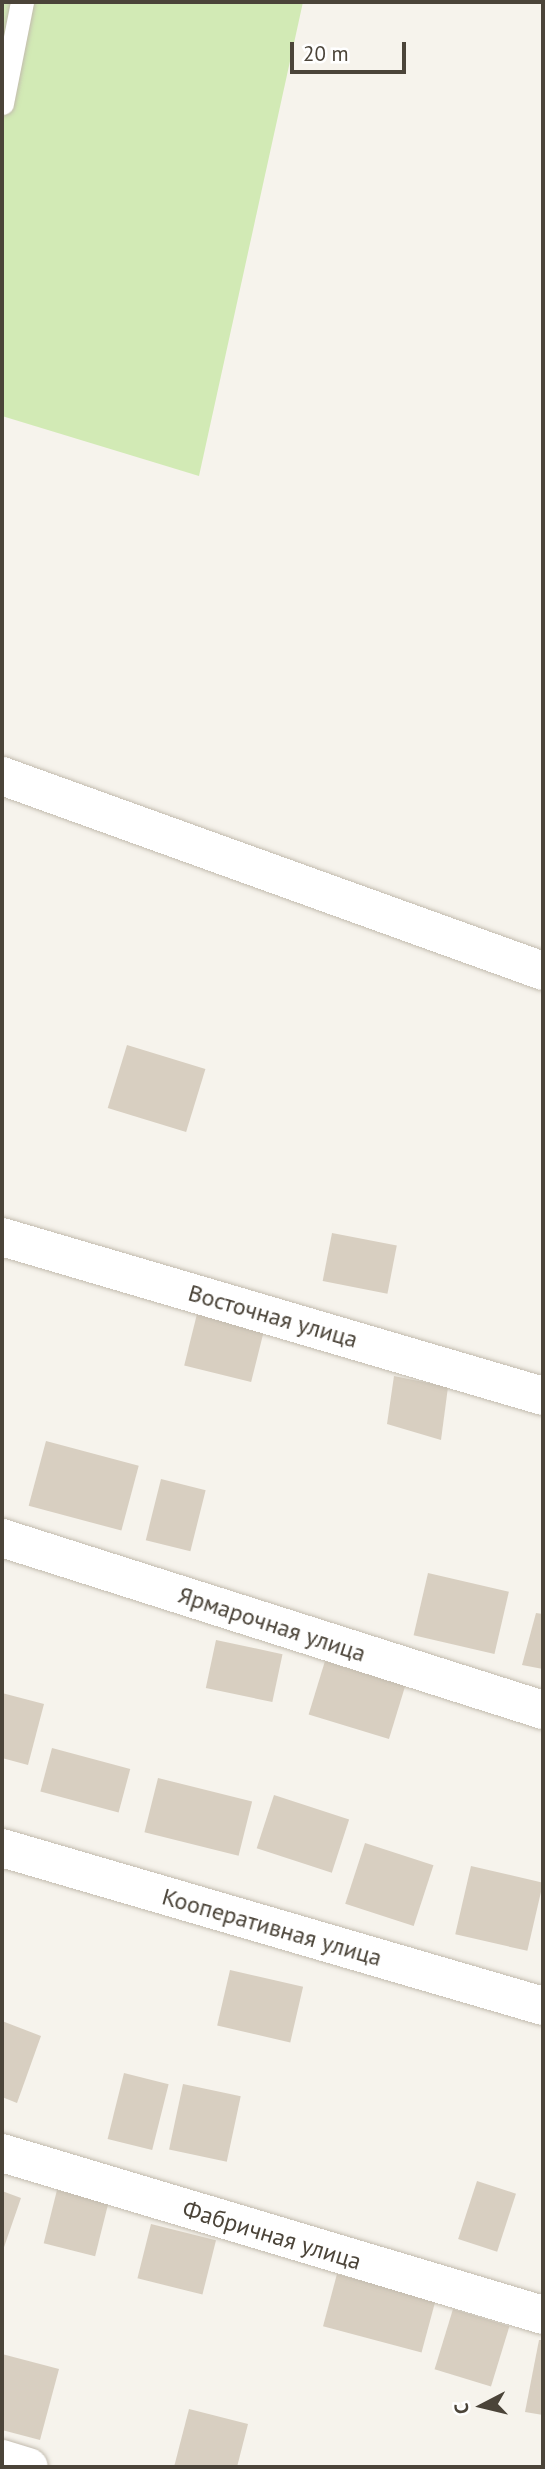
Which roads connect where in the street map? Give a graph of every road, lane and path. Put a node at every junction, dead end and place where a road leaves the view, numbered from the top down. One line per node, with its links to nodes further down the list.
1 (22, 2): 2 (lane)
2 (2, 103)
3 (5, 780): 4 (street)
4 (543, 971)
5 (2, 1237): 6 (street, Восточная улица)
6 (543, 1396)
7 (2, 1538): 8 (street, Ярмарочная улица)
8 (543, 1710)
9 (2, 1848): 10 (street, Кооперативная улица)
10 (543, 2006)
11 (2, 2153): 12 (street, Фабричная улица)
12 (543, 2315)
13 (2, 2459): 14 (street)
14 (29, 2467)

